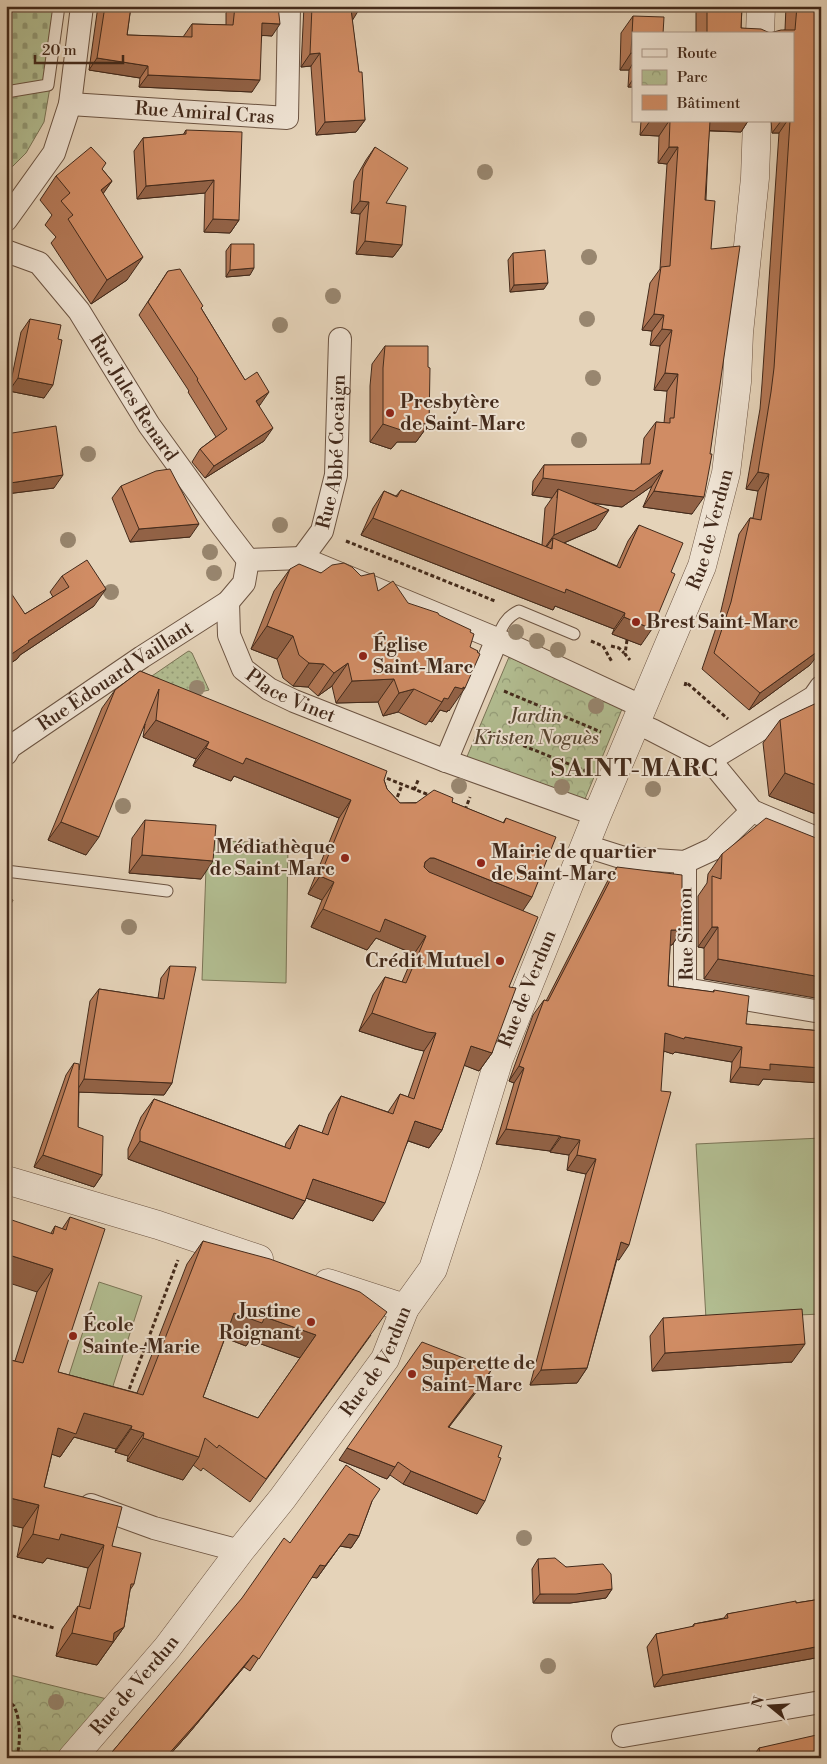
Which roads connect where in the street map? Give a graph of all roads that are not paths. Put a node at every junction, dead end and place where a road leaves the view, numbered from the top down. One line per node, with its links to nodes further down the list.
1 (59, 6): 6 (lane)
2 (82, 6): 7 (street)
3 (289, 6): 7 (street, Rue Amiral Cras)
4 (761, 6): 5 (street)
5 (760, 32)
6 (6, 92)
7 (70, 104): 9 (street)
8 (757, 122): 18 (street, Rue de Verdun)
9 (6, 220)
10 (6, 250): 13 (street, Rue Jules Renard)
11 (340, 339): 12 (street, Rue Abbé Cocaign)
12 (302, 558): 13 (street); 16 (street)
13 (248, 560): 14 (street)
14 (228, 602): 19 (street, Rue Édouard Vaillant); 21 (street, Place Vinet)
15 (574, 634): 16 (lane)
16 (497, 639): 18 (street); 21 (street)
17 (821, 687): 20 (street)
18 (640, 715): 20 (street); 23 (street, Rue de Verdun)
19 (6, 754)
20 (710, 760): 22 (street)
21 (446, 761): 23 (street, Place Vinet)
22 (752, 811): 24 (street); 26 (street)
23 (597, 815): 25 (street, Rue de Verdun)
24 (821, 840)
25 (586, 846): 26 (street); 33 (street, Rue de Verdun)
26 (685, 862): 29 (street, Rue Simon)
27 (6, 871): 28 (lane)
28 (167, 891)
29 (821, 1012)
30 (6, 1180): 31 (street)
31 (279, 1266)
32 (306, 1275): 33 (street)
33 (405, 1308): 35 (street, Rue de Verdun)
34 (81, 1502): 35 (street)
35 (240, 1551): 38 (street, Rue de Verdun)
36 (821, 1702): 37 (street)
37 (623, 1736)
38 (72, 1758)

